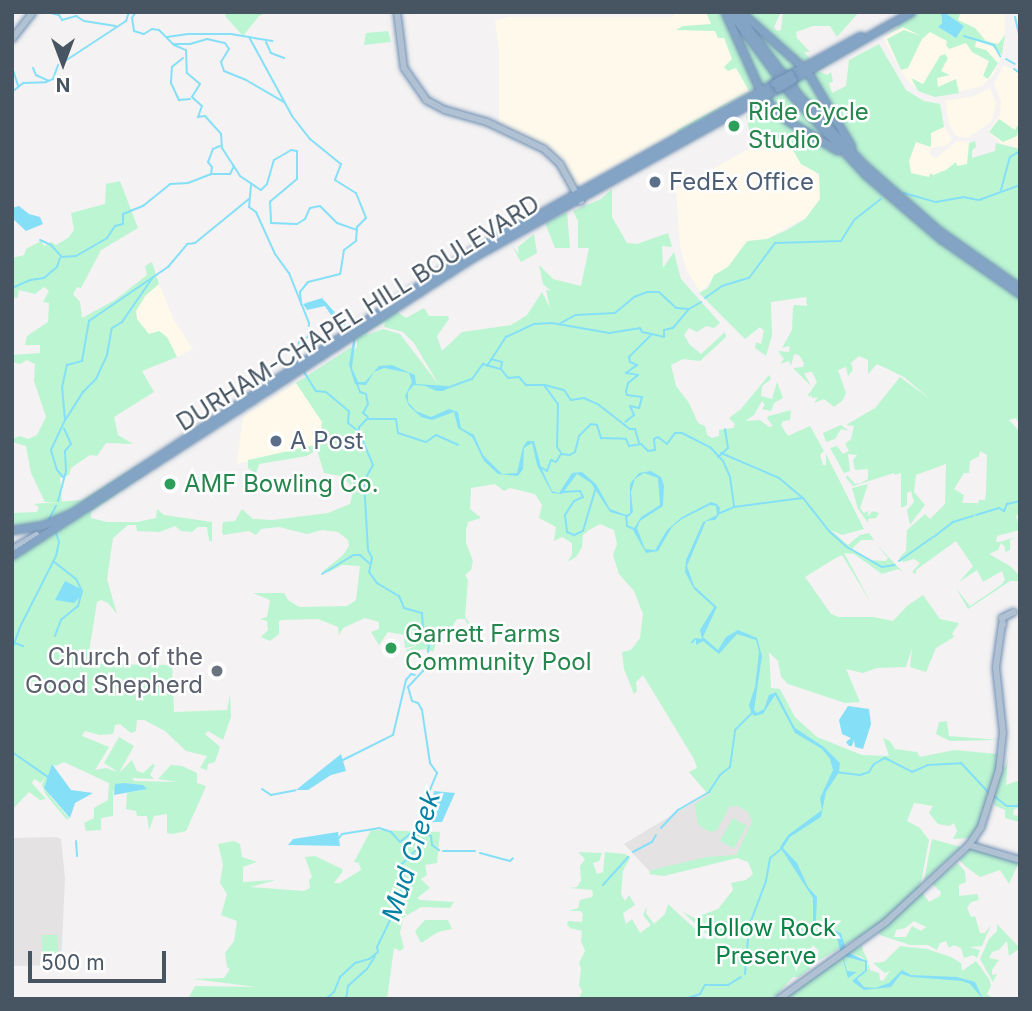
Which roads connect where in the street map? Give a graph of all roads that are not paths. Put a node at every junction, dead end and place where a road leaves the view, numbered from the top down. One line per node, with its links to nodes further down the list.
1 (30, 12): 9 (main road); 10 (main road)
2 (397, 12): 17 (main road)
3 (725, 12): 12 (highway)
4 (730, 12): 15 (highway)
5 (739, 12): 11 (highway); 16 (highway)
6 (903, 12): 8 (highway)
7 (911, 12): 8 (highway)
8 (875, 30): 11 (highway, DURHAM-CHAPEL HILL BOULEVARD); 11 (highway, DURHAM-CHAPEL HILL BOULEVARD)
9 (12, 33)
10 (12, 39)
11 (802, 66): 12 (highway, DURHAM-CHAPEL HILL BOULEVARD, bridge); 16 (highway)
12 (762, 93): 13 (highway, DURHAM-CHAPEL HILL BOULEVARD); 14 (highway); 17 (highway, DURHAM-CHAPEL HILL BOULEVARD)
13 (756, 99): 14 (highway); 17 (highway, DURHAM-CHAPEL HILL BOULEVARD)
14 (769, 104): 15 (highway)
15 (853, 162): 19 (highway)
16 (876, 176): 18 (highway)
17 (577, 198): 20 (highway, DURHAM-CHAPEL HILL BOULEVARD)
18 (1020, 288)
19 (1020, 294)
20 (344, 338): 21 (highway, DURHAM-CHAPEL HILL BOULEVARD); 21 (highway, DURHAM-CHAPEL HILL BOULEVARD)
21 (156, 462): 22 (highway, DURHAM-CHAPEL HILL BOULEVARD); 25 (highway, DURHAM-CHAPEL HILL BOULEVARD)
22 (73, 512): 23 (highway); 24 (main road, DURHAM-CHAPEL HILL BOULEVARD)
23 (14, 530)
24 (12, 550)
25 (12, 555)
26 (1020, 605): 27 (main road)
27 (970, 844): 28 (main road); 29 (main road)
28 (1020, 860)
29 (779, 999)

